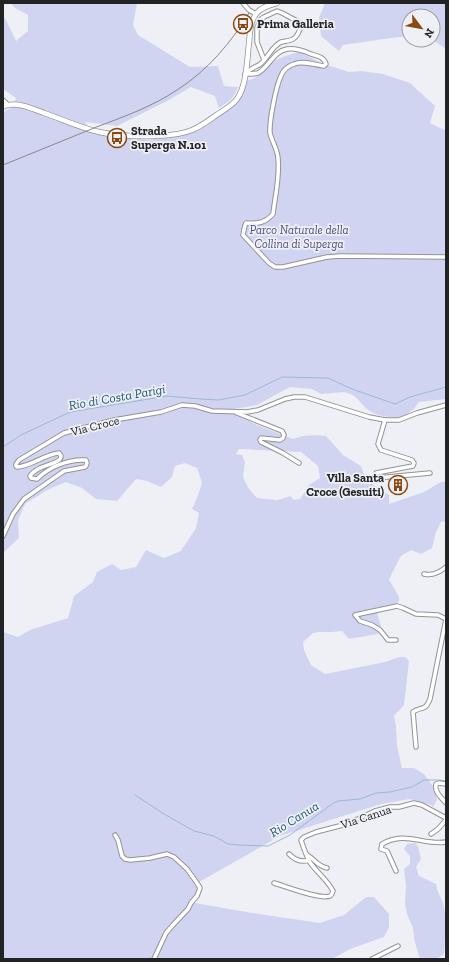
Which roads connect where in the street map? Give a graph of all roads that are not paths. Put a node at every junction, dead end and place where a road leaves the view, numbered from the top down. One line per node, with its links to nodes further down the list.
1 (243, 3): 3 (street)
2 (277, 3): 3 (street)
3 (256, 14): 5 (street)
4 (264, 60): 4 (street); 5 (street)
5 (245, 74): 7 (street); 8 (street)
6 (3, 100): 7 (street)
7 (5, 106)
8 (446, 257)
9 (446, 405): 11 (street, Via Croce)
10 (235, 411): 11 (street, Via Croce); 12 (street); 14 (street, Via Croce)
11 (385, 420): 13 (street)
12 (299, 463)
13 (430, 473)
14 (3, 536)
15 (446, 567): 16 (street)
16 (424, 574)
17 (446, 619): 18 (street); 19 (street)
18 (396, 640)
19 (416, 747)
20 (446, 784): 21 (street)
21 (446, 803)
22 (446, 819): 23 (street, Via Canua); 27 (street, Via Canua)
23 (431, 834)
24 (115, 835): 33 (street)
25 (446, 842): 30 (street)
26 (289, 854): 28 (street)
27 (307, 856): 28 (street, Via Canua); 29 (street)
28 (309, 860): 31 (street, Via Canua)
29 (327, 868)
30 (396, 871)
31 (274, 883)
32 (398, 946): 34 (street)
33 (154, 959)
34 (372, 959)

